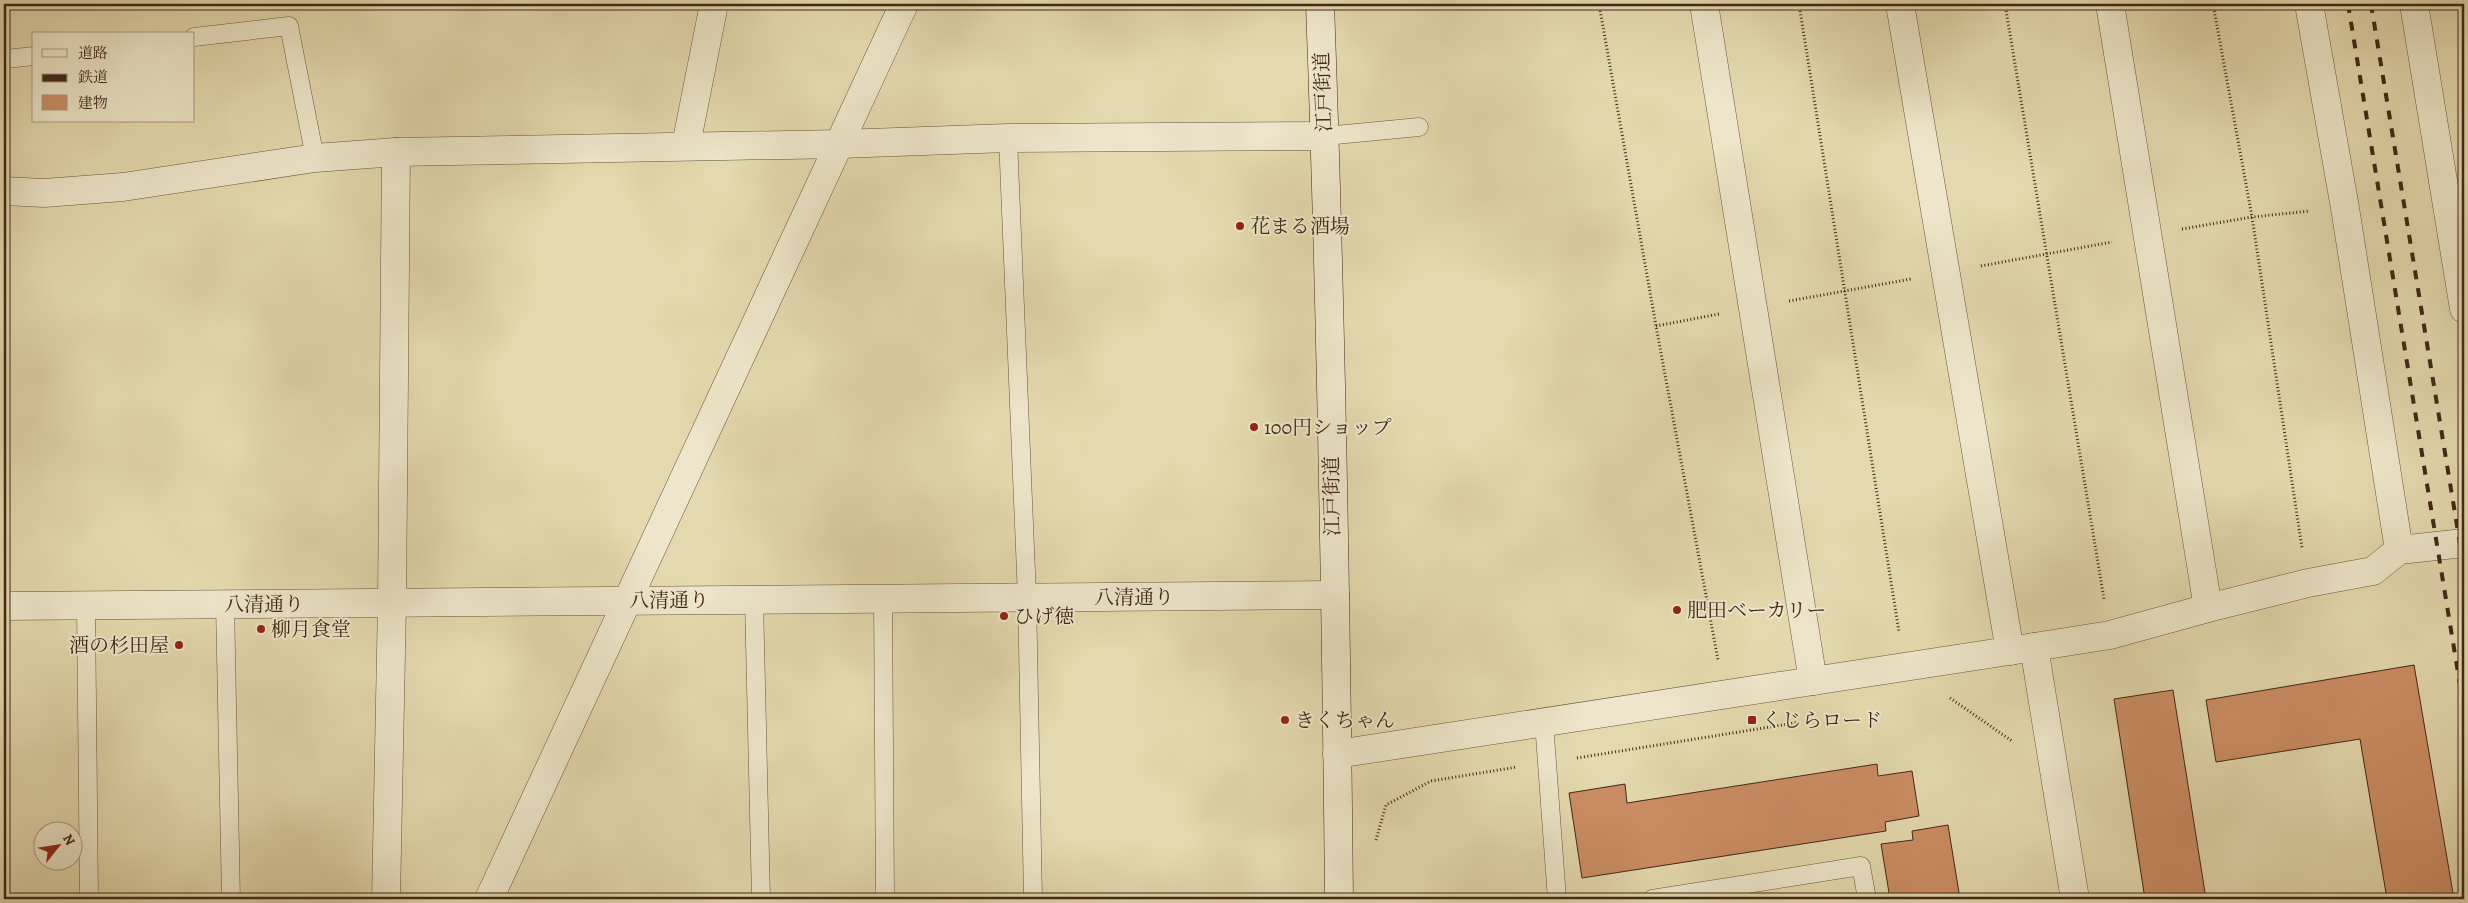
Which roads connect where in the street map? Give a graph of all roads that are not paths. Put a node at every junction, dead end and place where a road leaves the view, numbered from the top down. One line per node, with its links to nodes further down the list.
1 (714, 4): 16 (street)
2 (904, 4): 15 (street)
3 (1320, 4): 13 (street, 江戸街道)
4 (1704, 4): 34 (street)
5 (1900, 4): 33 (street)
6 (2110, 4): 32 (street)
7 (2309, 4): 22 (street)
8 (2414, 4): 20 (street)
9 (195, 37): 18 (lane)
10 (32, 56): 11 (lane)
11 (6, 59)
12 (1419, 128): 13 (lane)
13 (1325, 136): 14 (street); 23 (street, 江戸街道)
14 (1008, 138): 15 (street); 24 (lane)
15 (840, 144): 16 (street); 26 (street)
16 (686, 145): 17 (street)
17 (396, 152): 18 (street); 28 (street)
18 (315, 158): 19 (street)
19 (4, 191)
20 (2464, 309)
21 (2464, 542): 22 (street)
22 (2400, 550): 32 (street)
23 (1334, 595): 24 (street, 八清通り); 36 (street, 江戸街道)
24 (1027, 597): 25 (street, 八清通り); 43 (lane)
25 (883, 598): 27 (street, 八清通り); 42 (lane)
26 (626, 600): 27 (street, 八清通り); 28 (street, 八清通り); 40 (street)
27 (754, 600): 41 (lane)
28 (392, 603): 29 (street, 八清通り); 39 (street)
29 (225, 604): 31 (street, 八清通り); 38 (lane)
30 (4, 606): 31 (street, 八清通り)
31 (86, 606): 37 (lane)
32 (2208, 608): 33 (street)
33 (2022, 649): 34 (street); 48 (street)
34 (1812, 681): 35 (street)
35 (1544, 722): 36 (street); 45 (lane)
36 (1337, 754): 44 (street, 江戸街道)
37 (89, 899)
38 (231, 899)
39 (386, 899)
40 (488, 899)
41 (762, 899)
42 (885, 899)
43 (1033, 899)
44 (1338, 899)
45 (1557, 899)
46 (1652, 899): 47 (lane)
47 (1867, 899)
48 (2075, 899)

